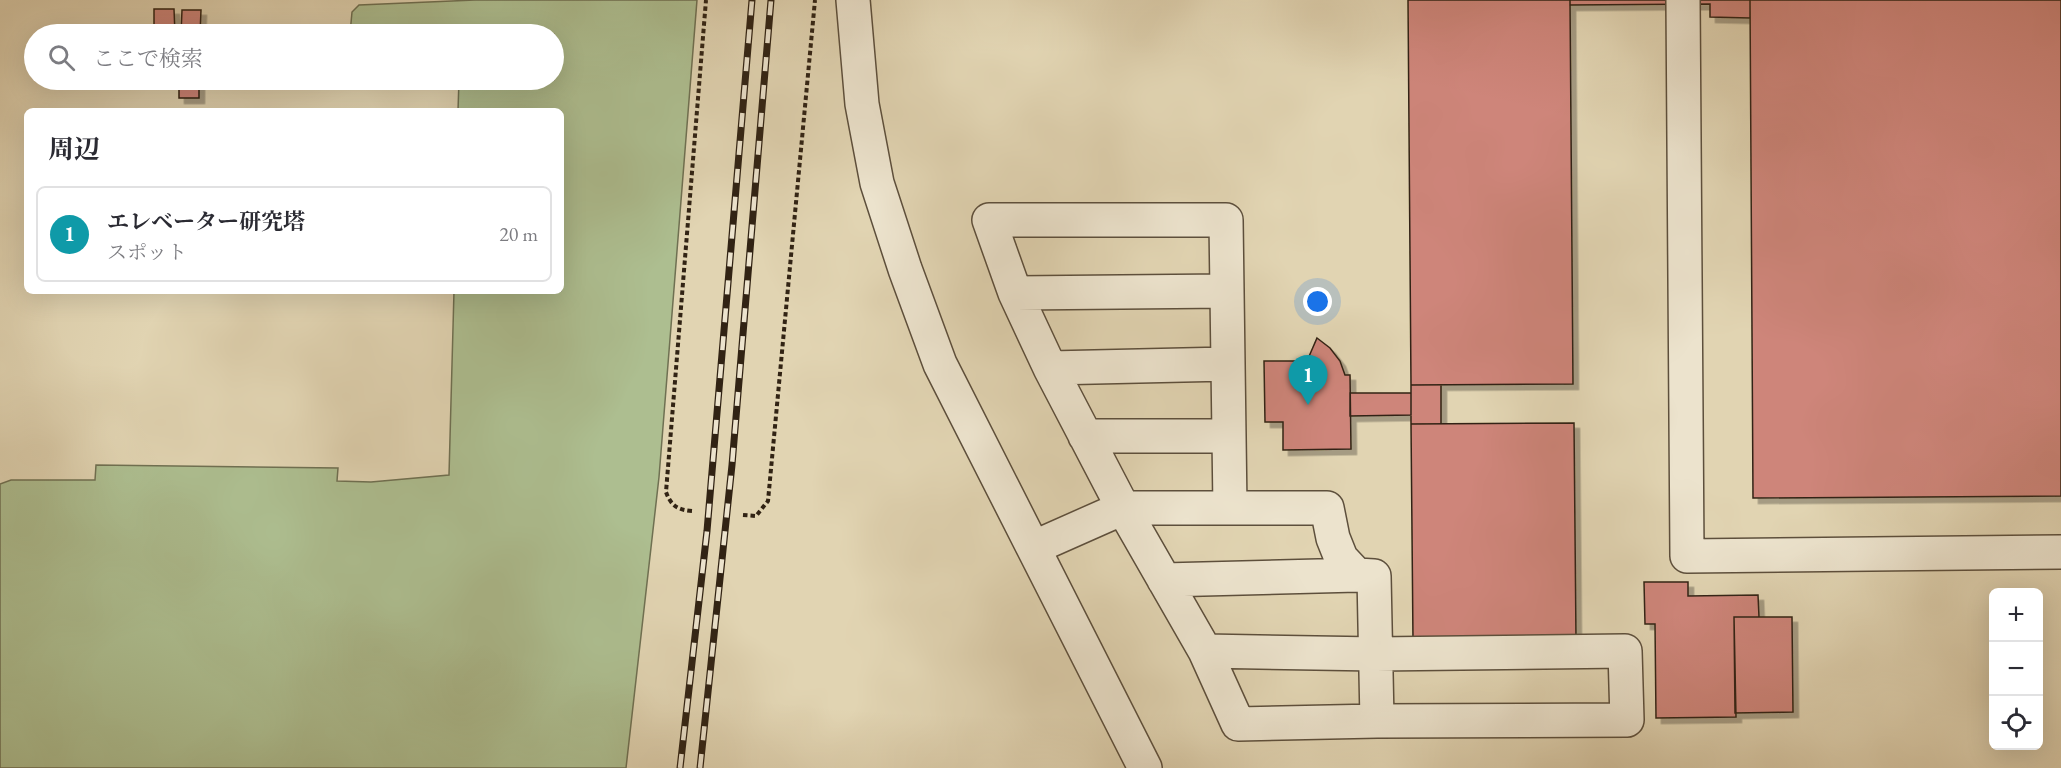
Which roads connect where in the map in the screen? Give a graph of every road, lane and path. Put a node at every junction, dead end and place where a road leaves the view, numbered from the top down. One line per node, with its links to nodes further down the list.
1 (706, 0): 13 (path)
2 (815, 0): 14 (path)
3 (853, 0): 15 (street)
4 (1683, 0): 16 (street)
5 (1227, 291): 6 (street); 6 (street); 7 (street)
6 (1015, 293): 8 (street)
7 (1228, 364): 8 (street); 10 (street)
8 (1050, 368): 9 (street)
9 (1085, 436): 10 (street); 11 (street)
10 (1229, 436): 12 (street)
11 (1123, 508): 12 (street); 15 (street); 18 (street)
12 (1230, 508): 17 (street)
13 (692, 511)
14 (743, 515)
15 (1035, 548): 22 (street)
16 (2061, 552)
17 (1357, 575): 18 (street); 20 (street)
18 (1164, 580): 19 (street)
19 (1205, 651): 20 (street); 21 (street)
20 (1376, 654): 21 (street); 21 (street)
21 (1377, 721)
22 (1145, 768)

